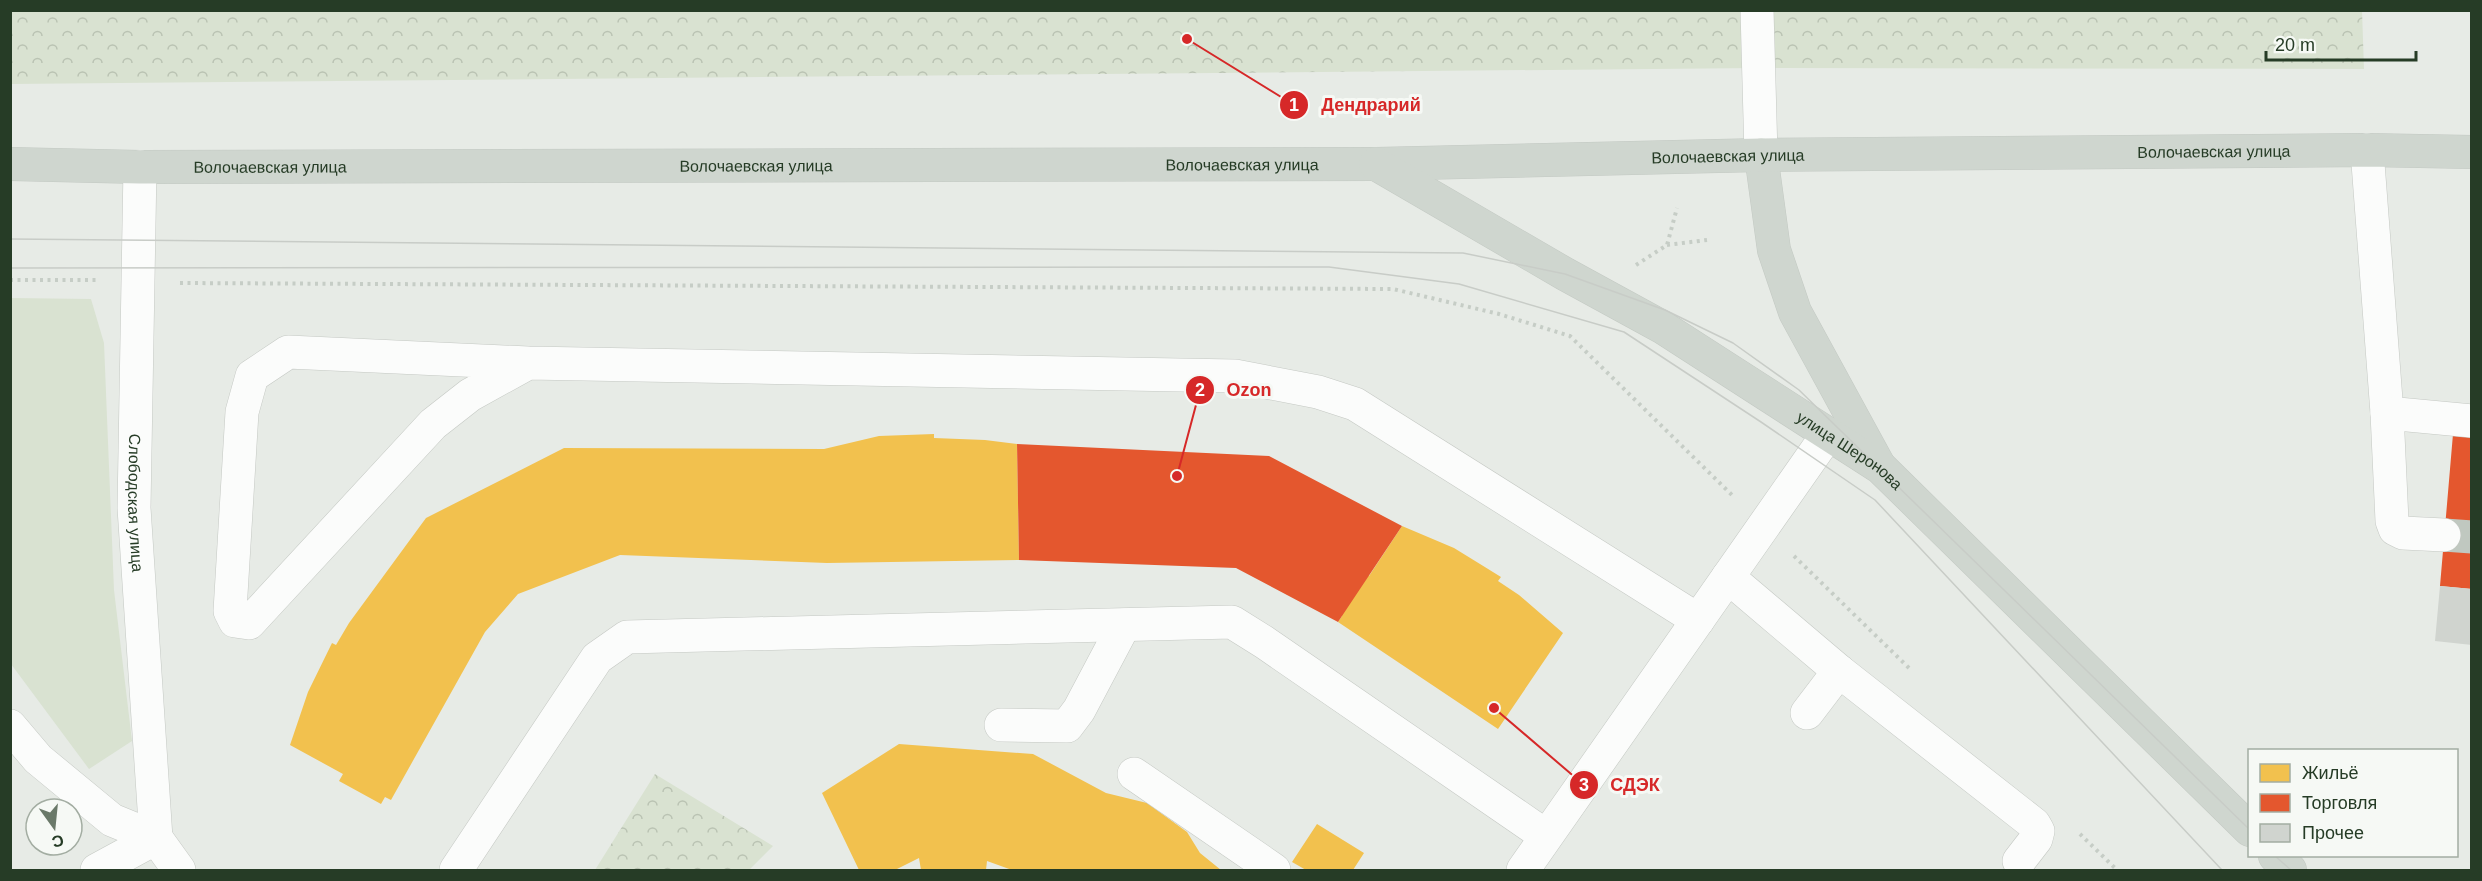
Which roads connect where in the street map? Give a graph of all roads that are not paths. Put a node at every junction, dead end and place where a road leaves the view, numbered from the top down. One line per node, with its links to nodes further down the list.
1 (1757, 10): 4 (street)
2 (2367, 150): 3 (main road, Волочаевская улица); 4 (main road, Волочаевская улица); 9 (street)
3 (2472, 152)
4 (1761, 155): 5 (main road, Волочаевская улица); 12 (main road)
5 (1376, 164): 7 (main road, Волочаевская улица); 11 (main road, улица Шеронова)
6 (10, 165): 7 (main road, Волочаевская улица)
7 (140, 167): 24 (street, Слободская улица)
8 (528, 363): 8 (street); 15 (street)
9 (2387, 413): 10 (street); 13 (street)
10 (2472, 421)
11 (1828, 434): 12 (main road, улица Шеронова); 14 (street)
12 (1881, 468): 22 (main road, улица Шеронова)
13 (2444, 535)
14 (1728, 577): 15 (street); 17 (street)
15 (1698, 620): 23 (street)
16 (1124, 625): 19 (street); 23 (street); 29 (street)
17 (1839, 671): 18 (street); 26 (street)
18 (1807, 713)
19 (1001, 725)
20 (10, 726): 24 (street)
21 (1134, 774): 30 (street)
22 (2248, 828)
23 (1546, 836): 31 (street)
24 (156, 838): 27 (street); 28 (street)
25 (2277, 857): 32 (main road)
26 (2019, 861)
27 (97, 870)
28 (179, 870)
29 (456, 870)
30 (1274, 870)
31 (1523, 870)
32 (2290, 870)

